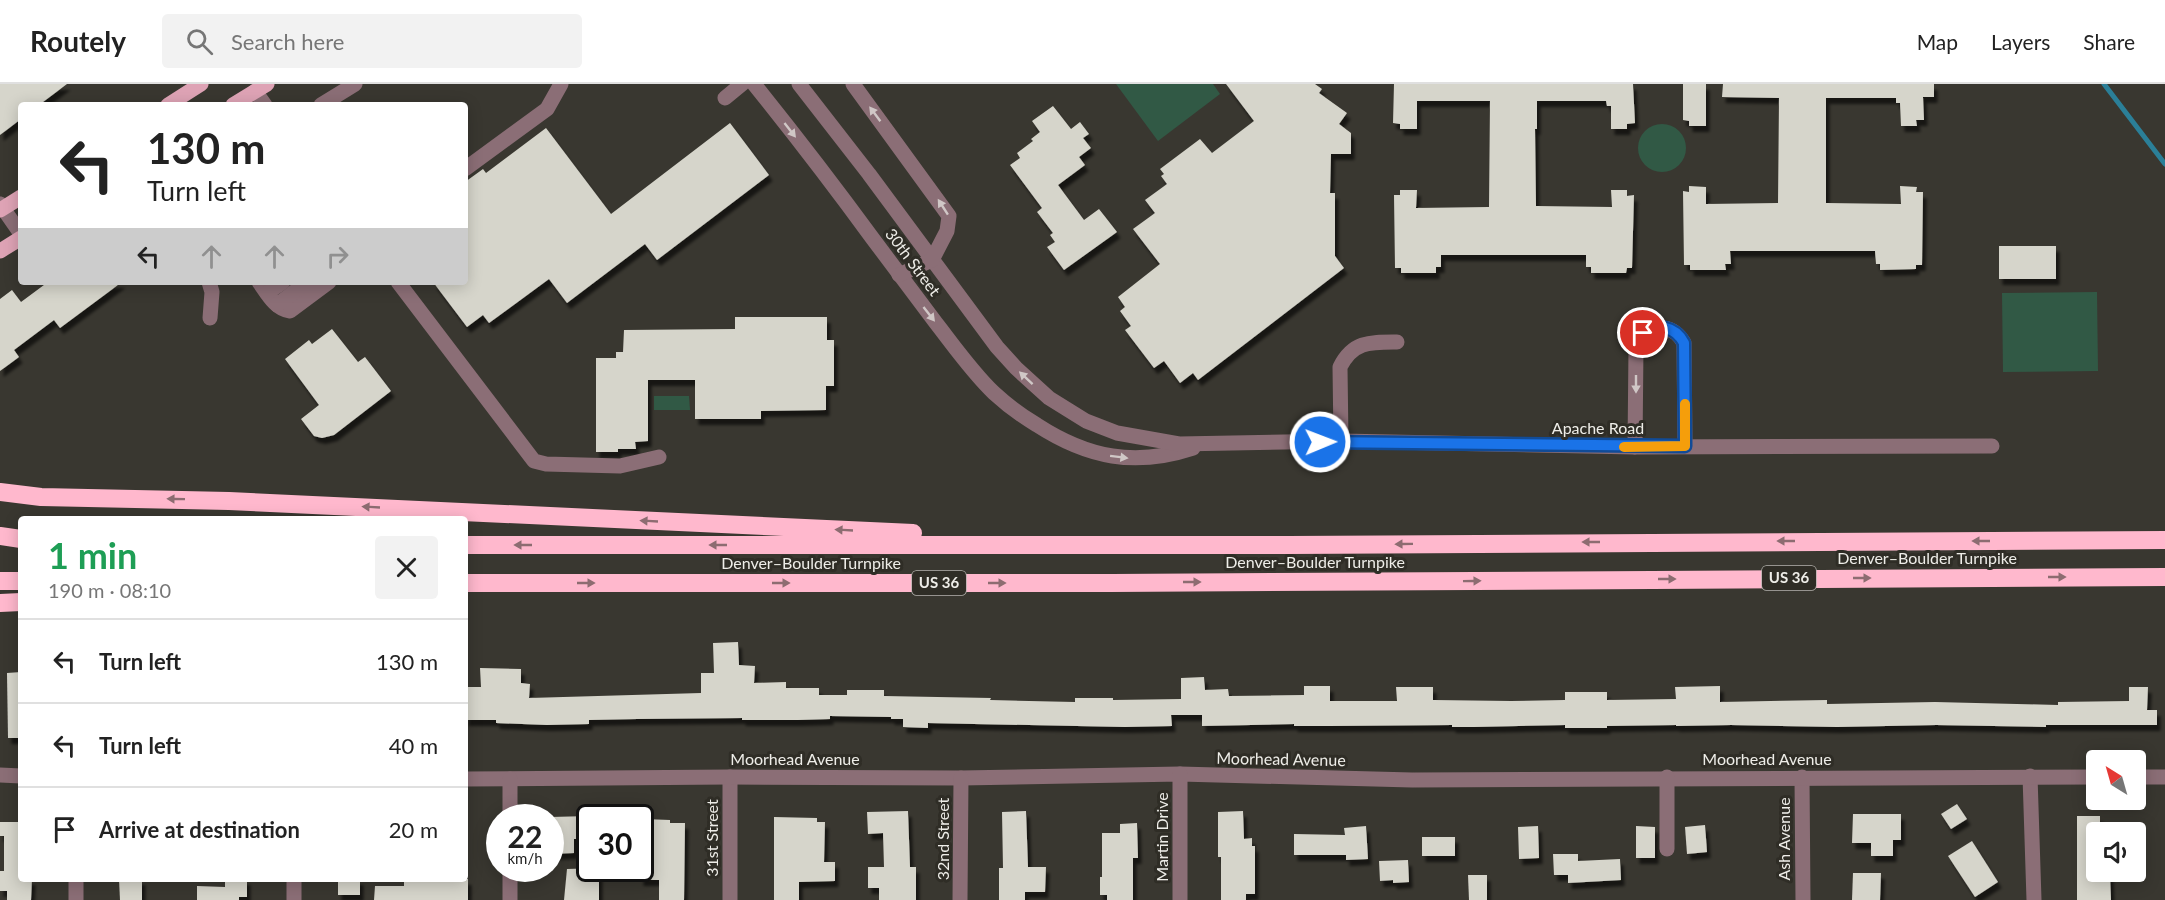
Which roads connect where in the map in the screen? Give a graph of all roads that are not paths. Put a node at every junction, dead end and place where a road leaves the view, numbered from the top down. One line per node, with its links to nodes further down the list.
1 (201, 84): 10 (main road)
2 (355, 84): 12 (street)
3 (742, 84): 9 (street)
4 (754, 84): 20 (street, 30th Street, one-way to 20)
5 (799, 84): 19 (street, 30th Street)
6 (853, 84): 19 (street, one-way to 6)
7 (556, 87): 13 (street)
8 (261, 88): 11 (main road)
9 (724, 98)
10 (173, 102)
11 (238, 102)
12 (326, 102)
13 (468, 167)
14 (18, 198): 15 (main road)
15 (1, 207): 16 (street)
16 (18, 230)
17 (18, 240): 18 (main road)
18 (0, 251)
19 (932, 260): 20 (street); 28 (street, 30th Street, one-way to 19)
20 (899, 275): 29 (street, 30th Street, one-way to 29)
21 (210, 285): 26 (street)
22 (297, 285): 25 (street)
23 (325, 285): 25 (street)
24 (400, 285): 35 (street)
25 (268, 294)
26 (210, 318)
27 (1396, 342): 30 (street)
28 (1072, 413): 31 (street, Apache Road)
29 (1063, 441): 31 (street, Apache Road, one-way to 31)
30 (1341, 441): 31 (street, Apache Road); 34 (street, Apache Road)
31 (1204, 445)
32 (1685, 446): 33 (street, Apache Road); 34 (street, Apache Road); 34 (street, one-way to 34)
33 (1992, 446)
34 (1635, 447)
35 (659, 457)
36 (0, 492): 41 (highway, one-way to 36)
37 (0, 536): 38 (highway)
38 (18, 539)
39 (2165, 540): 41 (highway, Denver–Boulder Turnpike / US 36, one-way to 41)
40 (468, 545): 41 (highway, Denver–Boulder Turnpike / US 36, one-way to 40)
41 (1133, 545)
42 (2165, 577): 45 (highway, Denver–Boulder Turnpike / US 36, one-way to 42)
43 (0, 580): 44 (highway)
44 (18, 581)
45 (468, 584)
46 (18, 602): 47 (highway)
47 (0, 603)
48 (1180, 774): 53 (street, Moorhead Avenue); 58 (street, Moorhead Avenue); 71 (street, Martin Drive)
49 (0, 775): 50 (street)
50 (18, 776)
51 (2030, 776): 54 (street, Moorhead Avenue); 55 (street, Moorhead Avenue); 73 (street)
52 (730, 777): 58 (street, Moorhead Avenue); 60 (street, Moorhead Avenue); 69 (street, 31st Street)
53 (1667, 777): 54 (street, Moorhead Avenue); 62 (street)
54 (1802, 777): 72 (street, Ash Avenue)
55 (2086, 777)
56 (2146, 777): 57 (street)
57 (2165, 777)
58 (961, 778): 70 (street, 32nd Street)
59 (468, 779): 60 (street, Moorhead Avenue)
60 (510, 779): 61 (street)
61 (510, 804)
62 (1667, 849)
63 (76, 882): 66 (street)
64 (294, 882): 67 (street)
65 (510, 882): 68 (street)
66 (76, 900)
67 (294, 900)
68 (510, 900)
69 (730, 900)
70 (960, 900)
71 (1180, 900)
72 (1803, 900)
73 (2034, 900)

